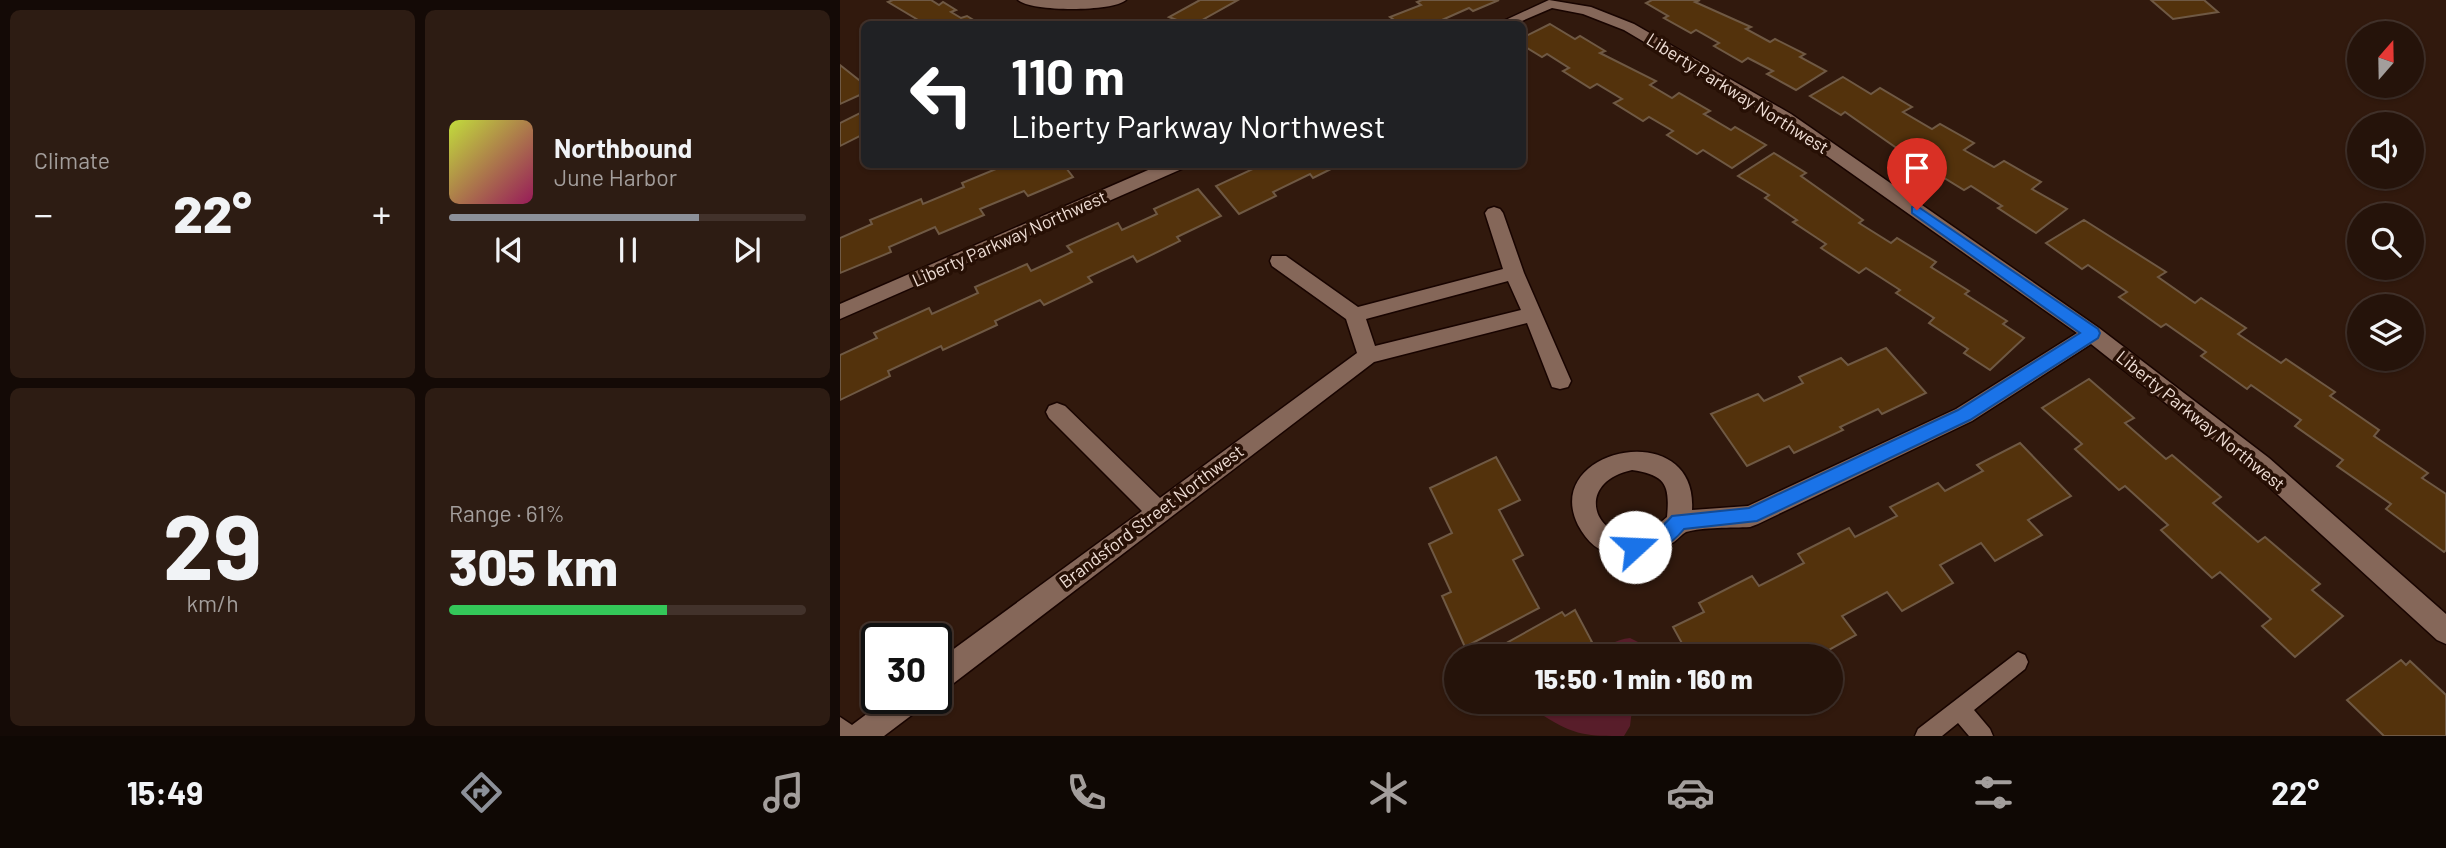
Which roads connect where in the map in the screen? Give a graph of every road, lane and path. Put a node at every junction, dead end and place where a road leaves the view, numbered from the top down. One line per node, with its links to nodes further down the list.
1 (1025, 0): 2 (street)
2 (1119, 0)
3 (1511, 21): 11 (street, Liberty Parkway Northwest)
4 (1169, 168): 8 (street, Liberty Parkway Northwest)
5 (1494, 213): 7 (street)
6 (1279, 261): 10 (street)
7 (1514, 273): 9 (street); 10 (street)
8 (840, 312)
9 (1533, 314): 12 (street); 13 (street)
10 (1355, 315): 12 (street)
11 (2092, 333): 16 (street); 17 (street, Liberty Parkway Northwest)
12 (1368, 356): 15 (street, Brandsford Street Northwest)
13 (1560, 381)
14 (1057, 412): 15 (street)
15 (1158, 511): 19 (street, Brandsford Street Northwest)
16 (1679, 522)
17 (2446, 631)
18 (2018, 662): 20 (lane)
19 (952, 667)
20 (1959, 709): 25 (lane); 26 (lane)
21 (890, 714): 24 (street)
22 (840, 731): 23 (street)
23 (843, 736)
24 (861, 736)
25 (1925, 736)
26 (1983, 736)

